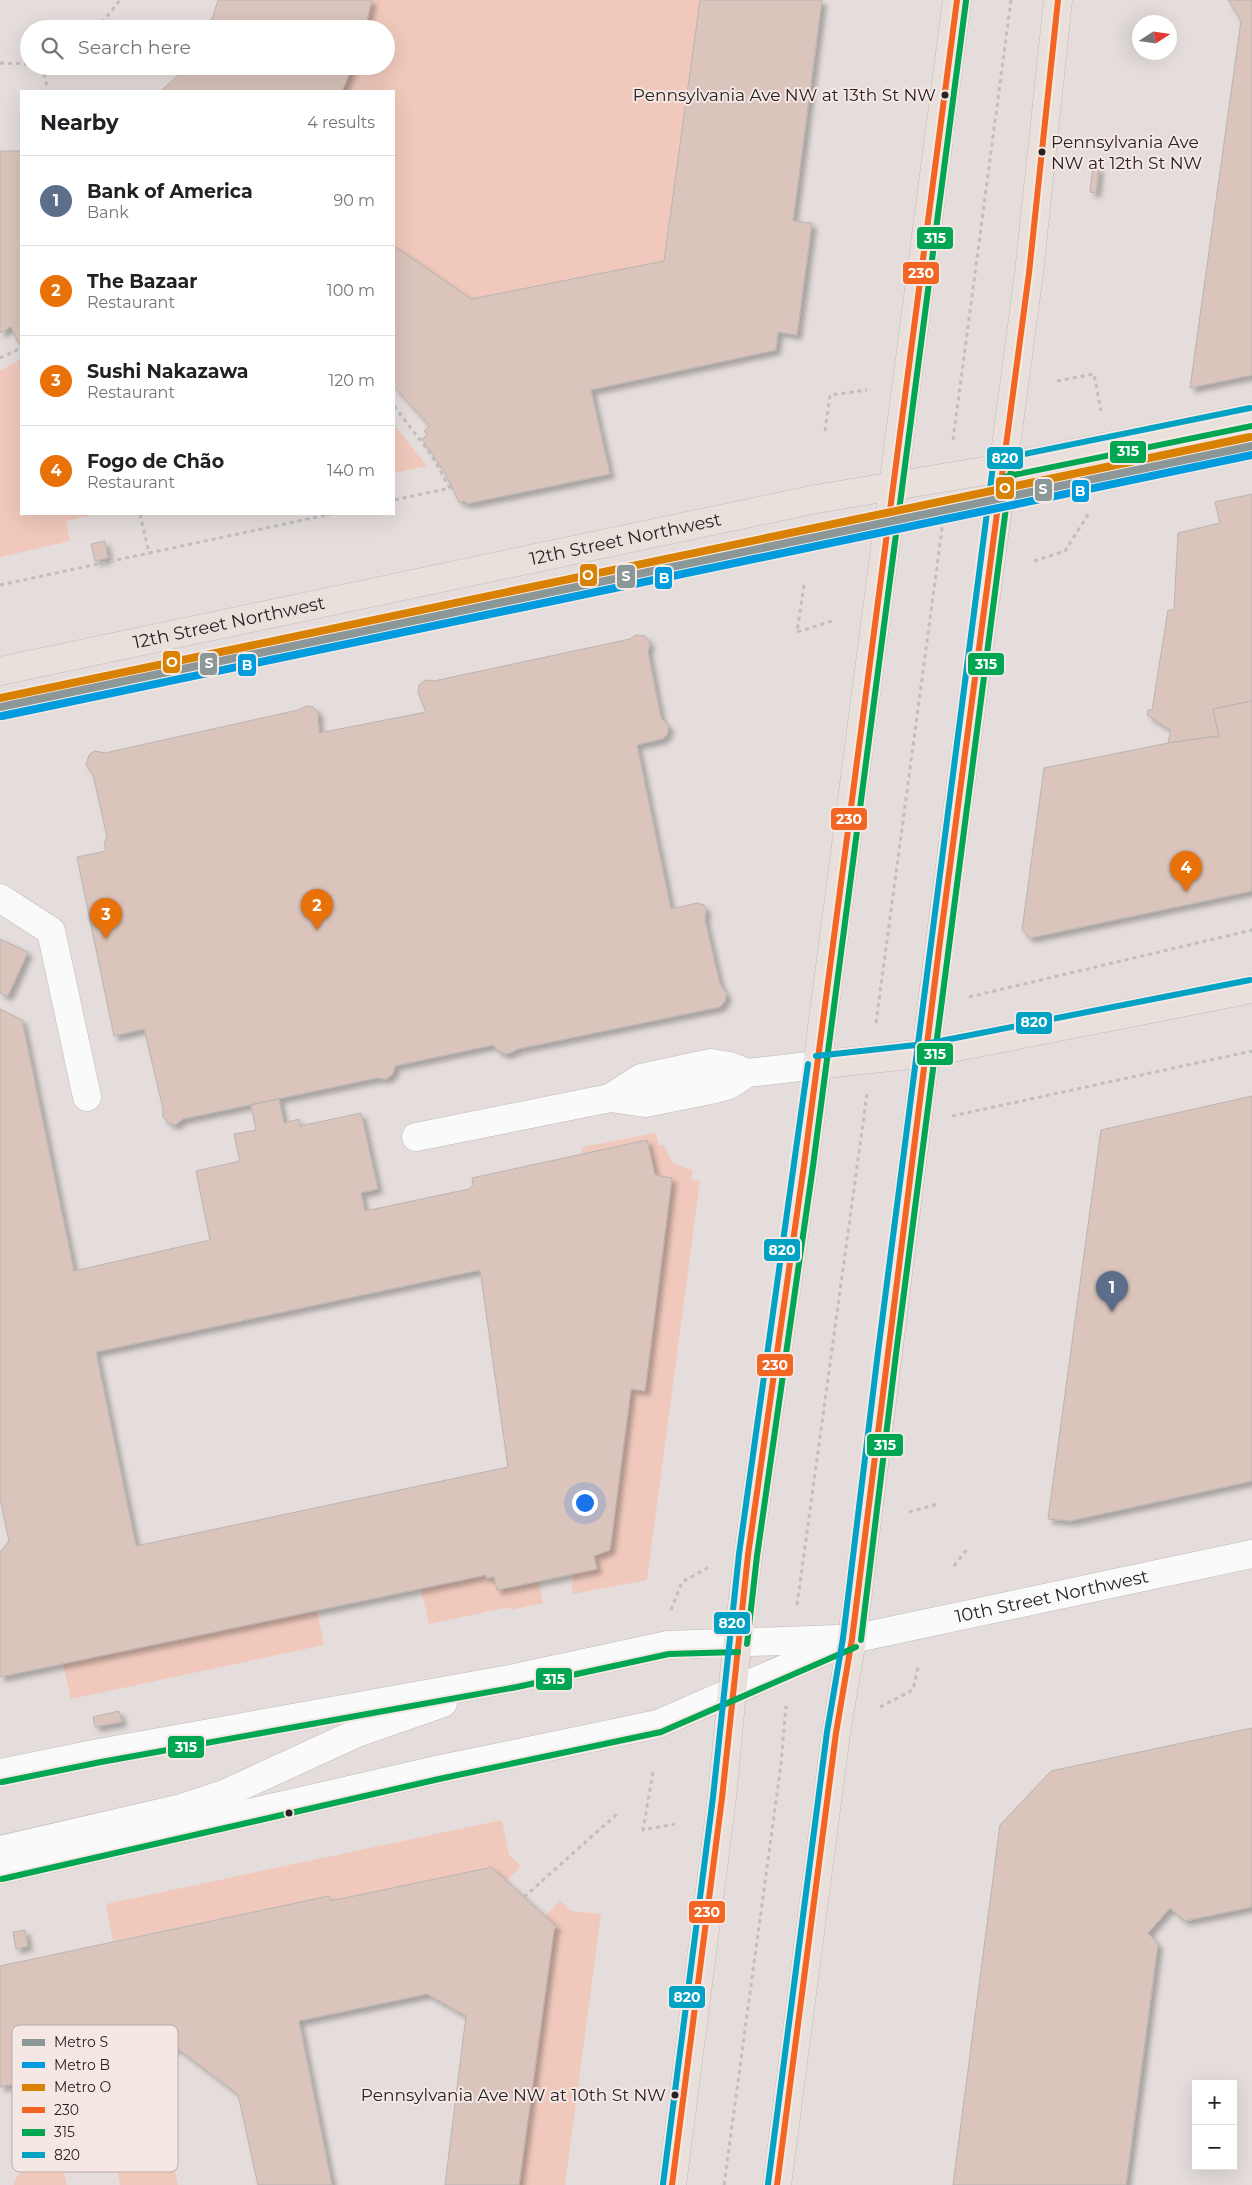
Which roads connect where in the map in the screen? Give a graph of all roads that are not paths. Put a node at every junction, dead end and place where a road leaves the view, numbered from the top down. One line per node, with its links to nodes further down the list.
1 (957, 0): 5 (main road)
2 (1058, 0): 4 (main road)
3 (1252, 418): 4 (main road, 12th Street Northwest)
4 (1002, 468): 5 (main road, 12th Street Northwest); 9 (main road)
5 (894, 485): 6 (main road, 12th Street Northwest); 10 (main road)
6 (0, 671)
7 (0, 898): 11 (street)
8 (1252, 989): 9 (main road)
9 (926, 1052): 10 (main road); 14 (main road)
10 (817, 1065): 12 (street); 15 (main road)
11 (87, 1097)
12 (416, 1137)
13 (1252, 1554): 14 (street, 10th Street Northwest)
14 (852, 1639): 15 (street, 10th Street Northwest); 17 (street, 10th Street Northwest); 22 (main road)
15 (738, 1643): 16 (street, 10th Street Northwest); 17 (main road)
16 (515, 1678): 18 (street, 10th Street Northwest); 19 (street)
17 (732, 1691): 20 (street, 10th Street Northwest); 21 (main road)
18 (0, 1774)
19 (0, 1850)
20 (0, 1870)
21 (672, 2185)
22 (776, 2185)

